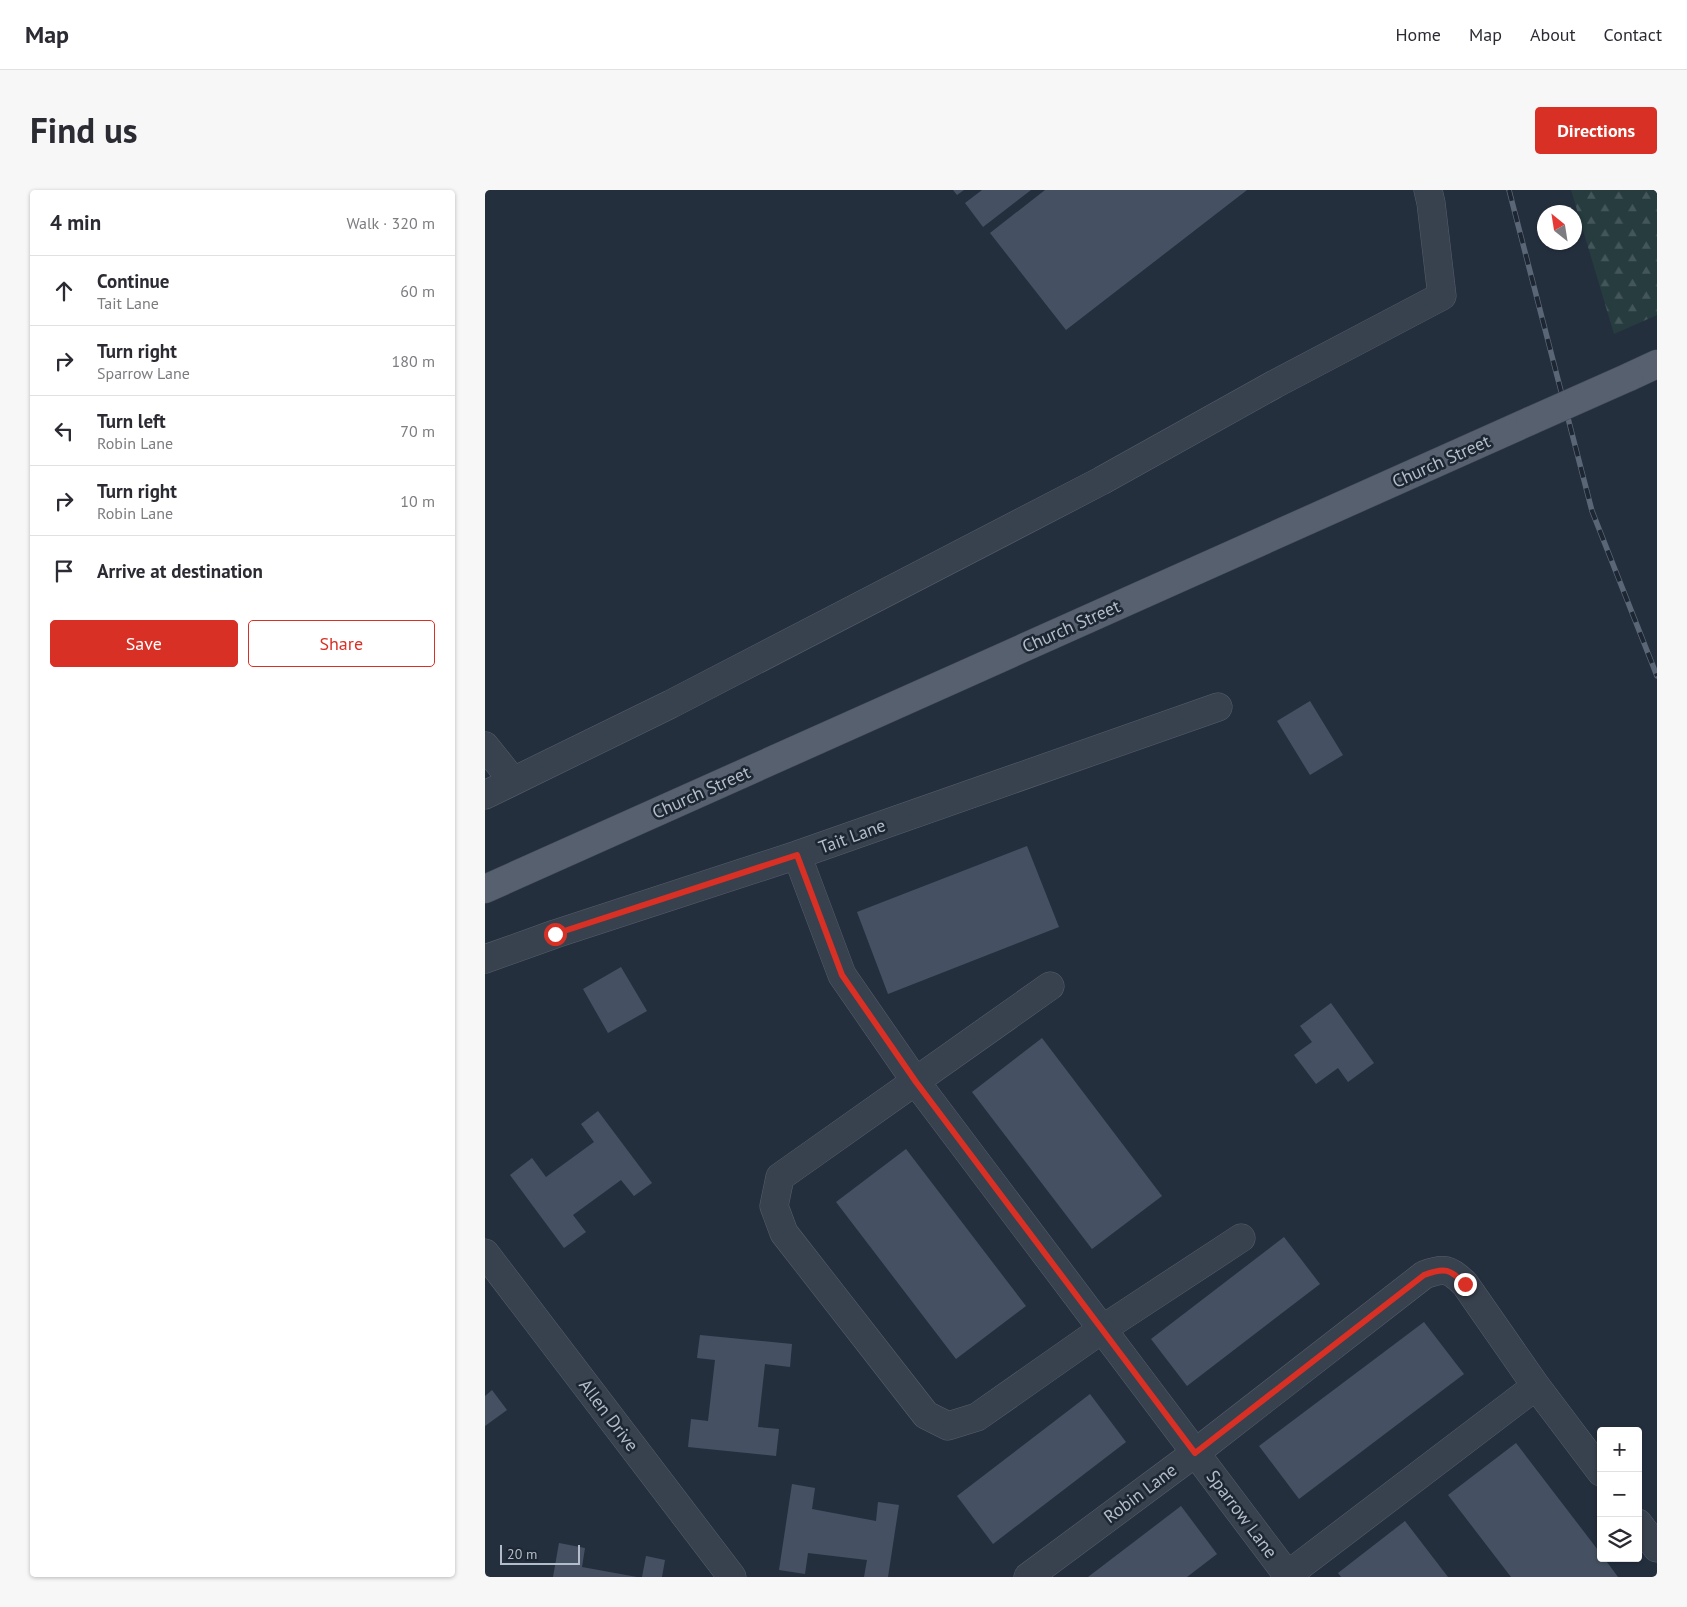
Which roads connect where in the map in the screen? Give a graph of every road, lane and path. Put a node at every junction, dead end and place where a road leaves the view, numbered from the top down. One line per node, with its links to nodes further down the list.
1 (1427, 190): 5 (street)
2 (1657, 364): 8 (main road, Church Street, bridge)
3 (1218, 706): 7 (street, Tait Lane)
4 (485, 746): 5 (street)
5 (513, 782): 6 (street)
6 (485, 795)
7 (797, 855): 9 (street, Tait Lane); 11 (street, Sparrow Lane)
8 (485, 889)
9 (485, 959)
10 (1050, 986): 11 (street)
11 (916, 1082): 14 (street, Sparrow Lane); 14 (street)
12 (1241, 1238): 14 (street)
13 (485, 1253): 21 (street, Allen Drive)
14 (1101, 1330): 16 (street, Sparrow Lane)
15 (1536, 1386): 16 (street, Robin Lane); 17 (street, Robin Lane); 20 (street)
16 (1195, 1453): 20 (street, Sparrow Lane); 22 (street, Robin Lane)
17 (1597, 1467)
18 (1642, 1528): 19 (street)
19 (1657, 1548)
20 (1287, 1576)
21 (732, 1577)
22 (1027, 1577)

